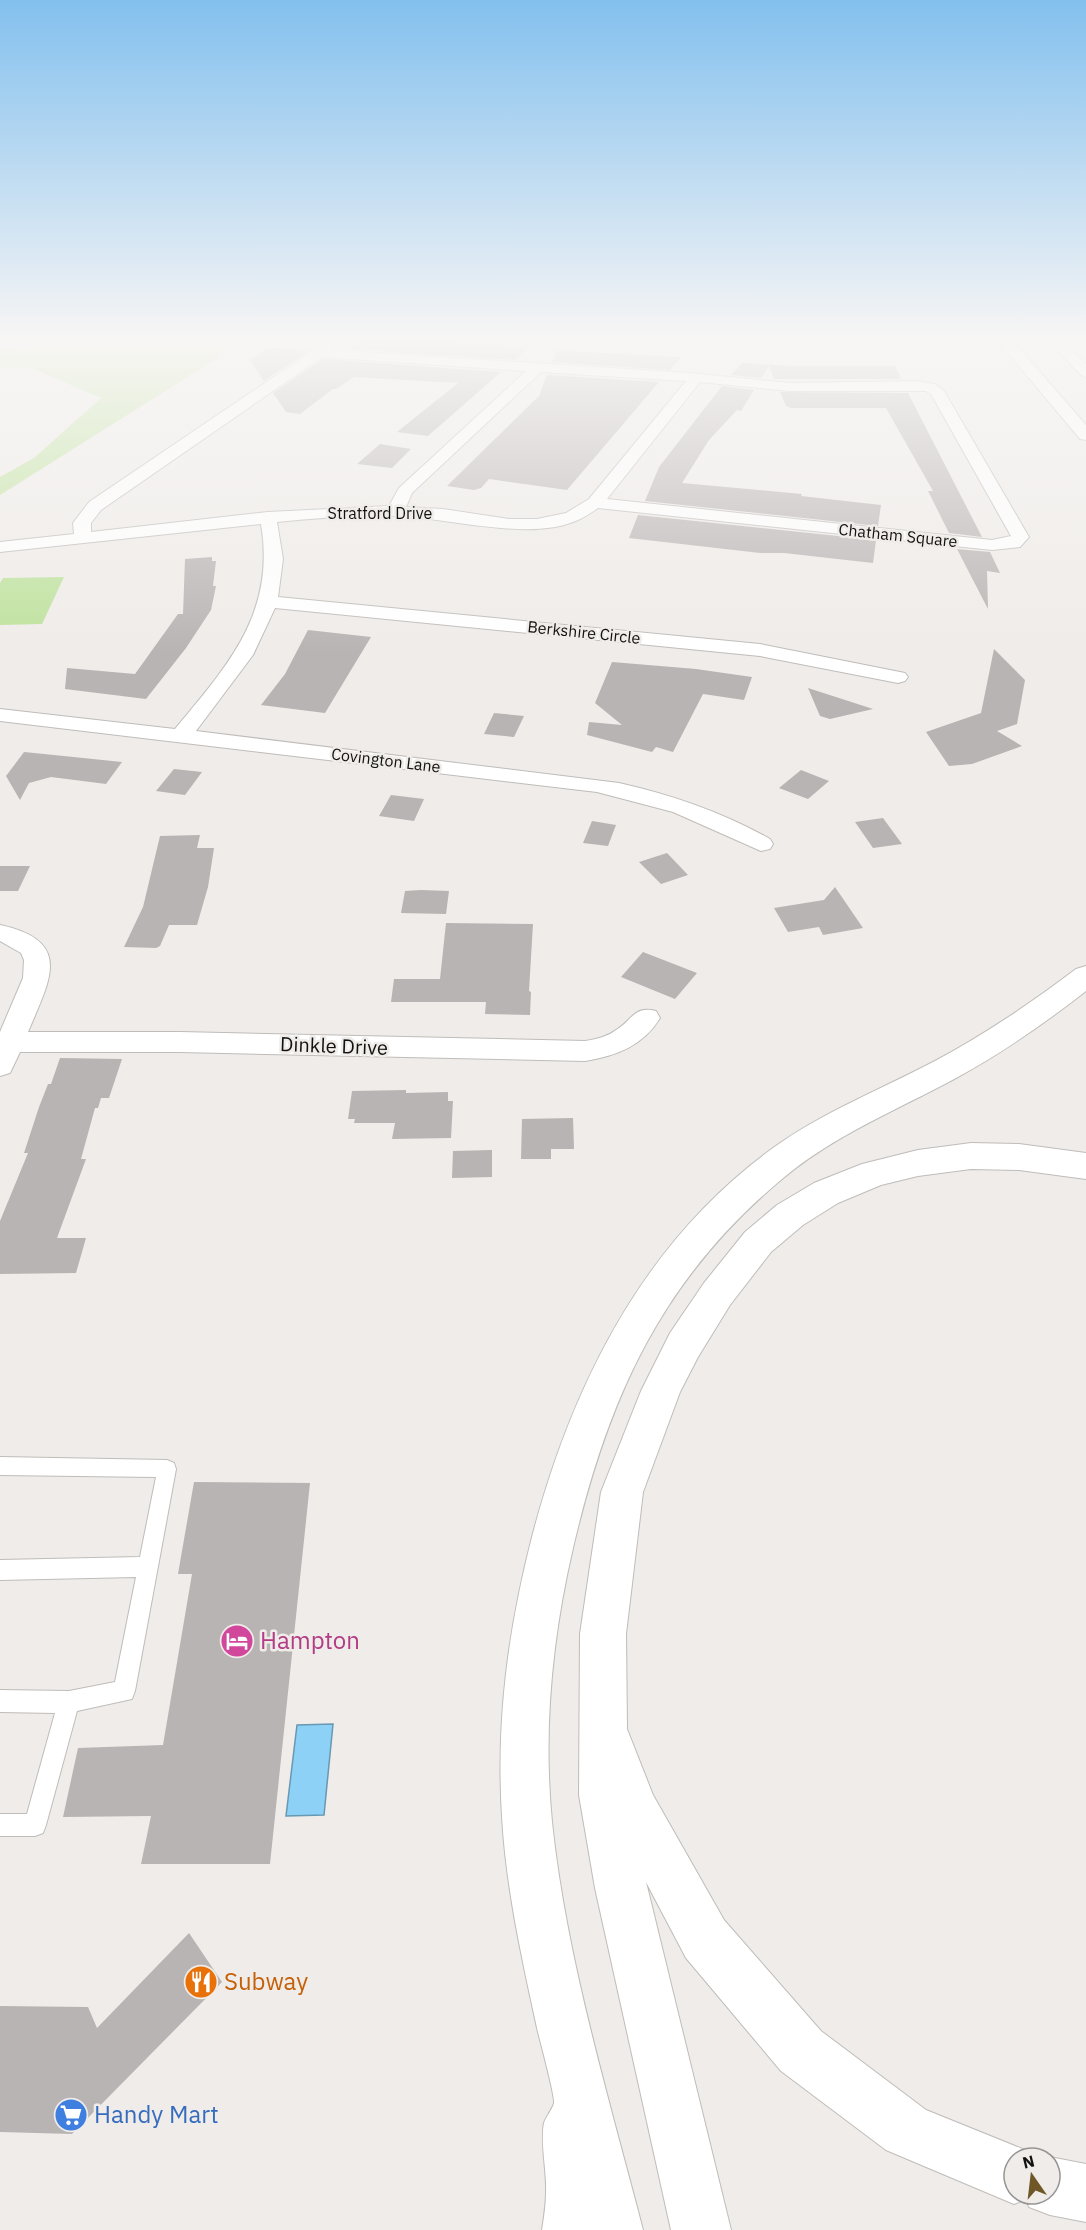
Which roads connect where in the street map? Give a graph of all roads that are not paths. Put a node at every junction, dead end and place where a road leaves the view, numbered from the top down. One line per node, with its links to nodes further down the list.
1 (184, 445): 8 (street)
2 (455, 445): 6 (street)
3 (642, 445): 5 (street, Stratford Drive)
4 (968, 445): 5 (street, Chatham Square)
5 (595, 503): 6 (street, Stratford Drive)
6 (395, 511): 7 (street, Stratford Drive)
7 (268, 517): 8 (street, Stratford Drive); 10 (street)
8 (83, 538): 9 (street, Stratford Drive)
9 (0, 547)
10 (268, 602): 11 (street, Berkshire Circle); 13 (street)
11 (897, 677)
12 (0, 715): 13 (street, Covington Lane)
13 (180, 736): 14 (street, Covington Lane)
14 (761, 844)
15 (0, 933): 18 (street)
16 (1086, 976): 27 (highway)
17 (646, 1018): 18 (street, Dinkle Drive)
18 (5, 1054)
19 (1086, 1166): 25 (highway)
20 (0, 1466): 21 (lane)
21 (147, 1567): 22 (lane); 24 (lane)
22 (0, 1570)
23 (0, 1701): 24 (lane)
24 (69, 1702): 26 (lane)
25 (602, 1719): 28 (highway); 33 (highway)
26 (0, 1825)
27 (566, 2039): 31 (highway); 32 (highway)
28 (1002, 2170)
29 (1062, 2188): 30 (highway)
30 (1086, 2193)
31 (572, 2230)
32 (613, 2230)
33 (701, 2230)

